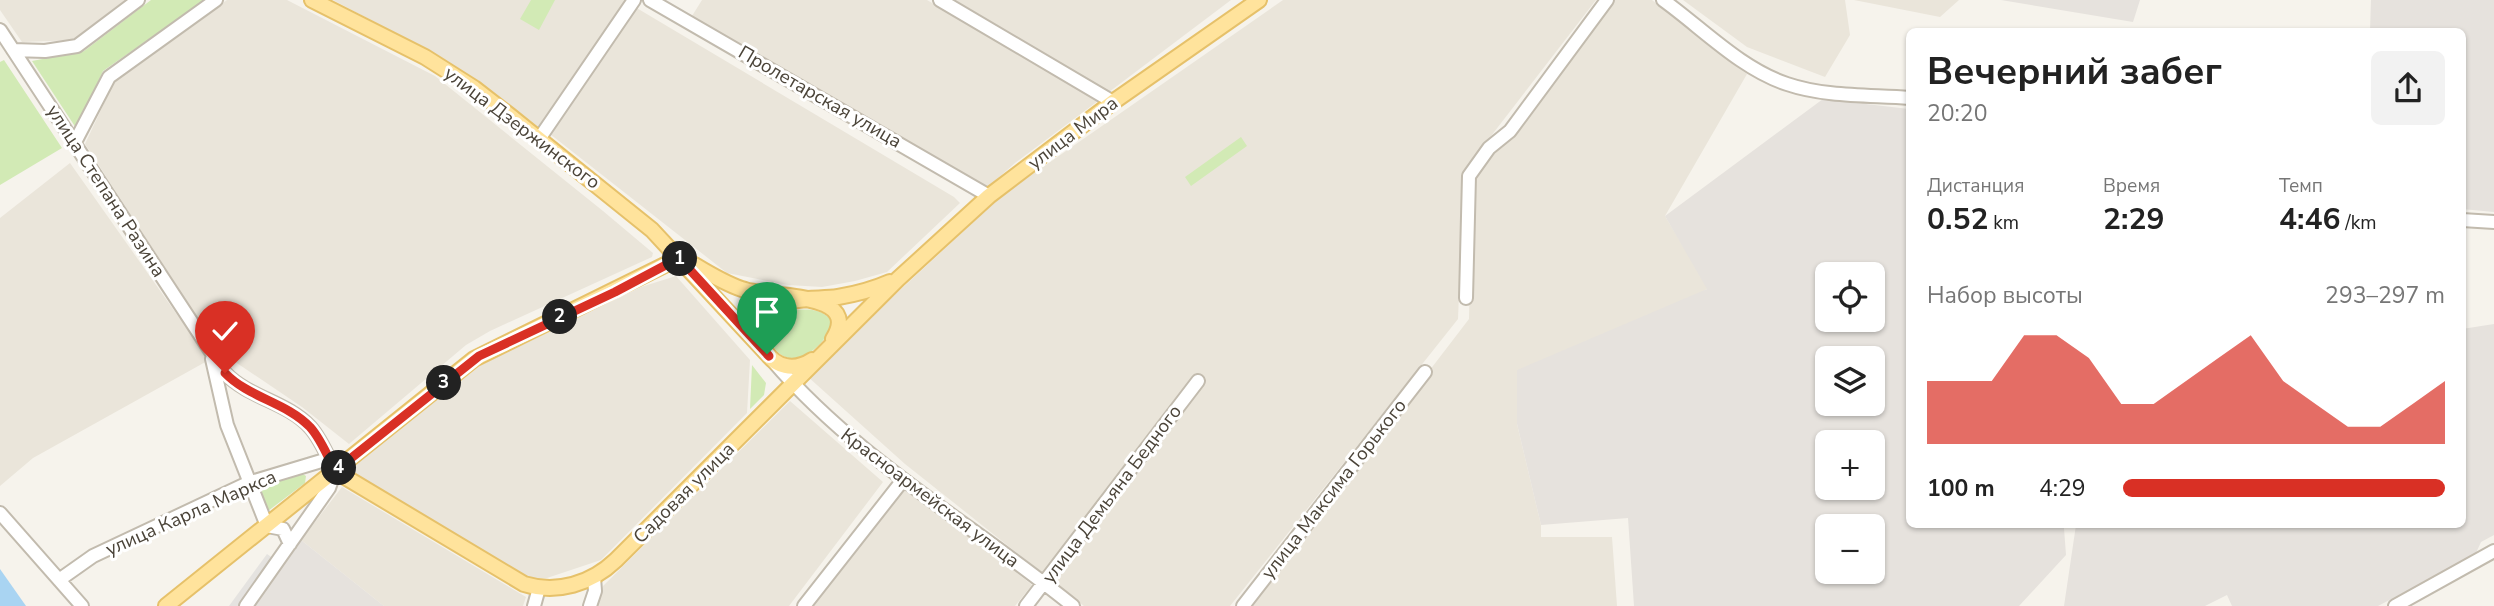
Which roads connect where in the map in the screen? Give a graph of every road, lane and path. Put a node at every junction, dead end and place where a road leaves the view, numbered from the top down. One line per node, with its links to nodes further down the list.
1 (138, 0): 11 (street)
2 (216, 0): 15 (street)
3 (312, 0): 14 (main road, улица Дзержинского)
4 (634, 0): 14 (street)
5 (650, 0): 16 (street, Пролетарская улица)
6 (940, 0): 13 (street)
7 (1259, 0): 13 (main road, улица Мира)
8 (1607, 0): 21 (street)
9 (1663, 0): 12 (street)
10 (0, 30): 11 (street, улица Степана Разина)
11 (13, 50): 15 (street, улица Степана Разина)
12 (1906, 97)
13 (1114, 102): 16 (main road, улица Мира)
14 (540, 139): 19 (main road, улица Дзержинского)
15 (75, 142): 23 (street, улица Степана Разина)
16 (989, 196): 20 (main road, улица Мира)
17 (2466, 220): 18 (street)
18 (2494, 222)
19 (679, 258): 22 (main road); 25 (main road, улица Дзержинского); 29 (main road, улица Карла Маркса)
20 (898, 279): 22 (main road, улица Мира); 24 (main road, улица Мира)
21 (1466, 298)
22 (807, 299): 24 (main road); 25 (main road)
23 (211, 353): 29 (street, улица Степана Разина); 31 (street, улица Степана Разина)
24 (823, 353): 25 (main road); 28 (main road, Садовая улица)
25 (768, 355): 28 (street, Красноармейская улица)
26 (1425, 372): 48 (street, улица Максима Горького)
27 (1198, 382): 38 (street, улица Демьяна Бедного)
28 (793, 384): 30 (street, Красноармейская улица); 36 (main road, Садовая улица)
29 (332, 465): 31 (street, улица Карла Маркса); 33 (main road, улица Карла Маркса); 34 (street); 39 (main road, улица Степана Разина)
30 (903, 480): 38 (street, Красноармейская улица); 45 (street)
31 (248, 483): 33 (street, улица Степана Разина); 37 (street, улица Карла Маркса)
32 (0, 513): 37 (street)
33 (267, 526): 34 (street); 41 (main road, улица Карла Маркса)
34 (290, 544): 42 (street)
35 (2494, 551): 49 (street)
36 (594, 577): 39 (main road, Садовая улица); 44 (street)
37 (59, 580): 40 (street)
38 (1044, 583): 46 (street, улица Демьяна Бедного); 47 (street, Красноармейская улица)
39 (539, 588): 43 (street)
40 (82, 606)
41 (166, 606)
42 (246, 606)
43 (534, 606)
44 (590, 606)
45 (804, 606)
46 (1026, 606)
47 (1073, 606)
48 (1243, 606)
49 (2396, 606)

